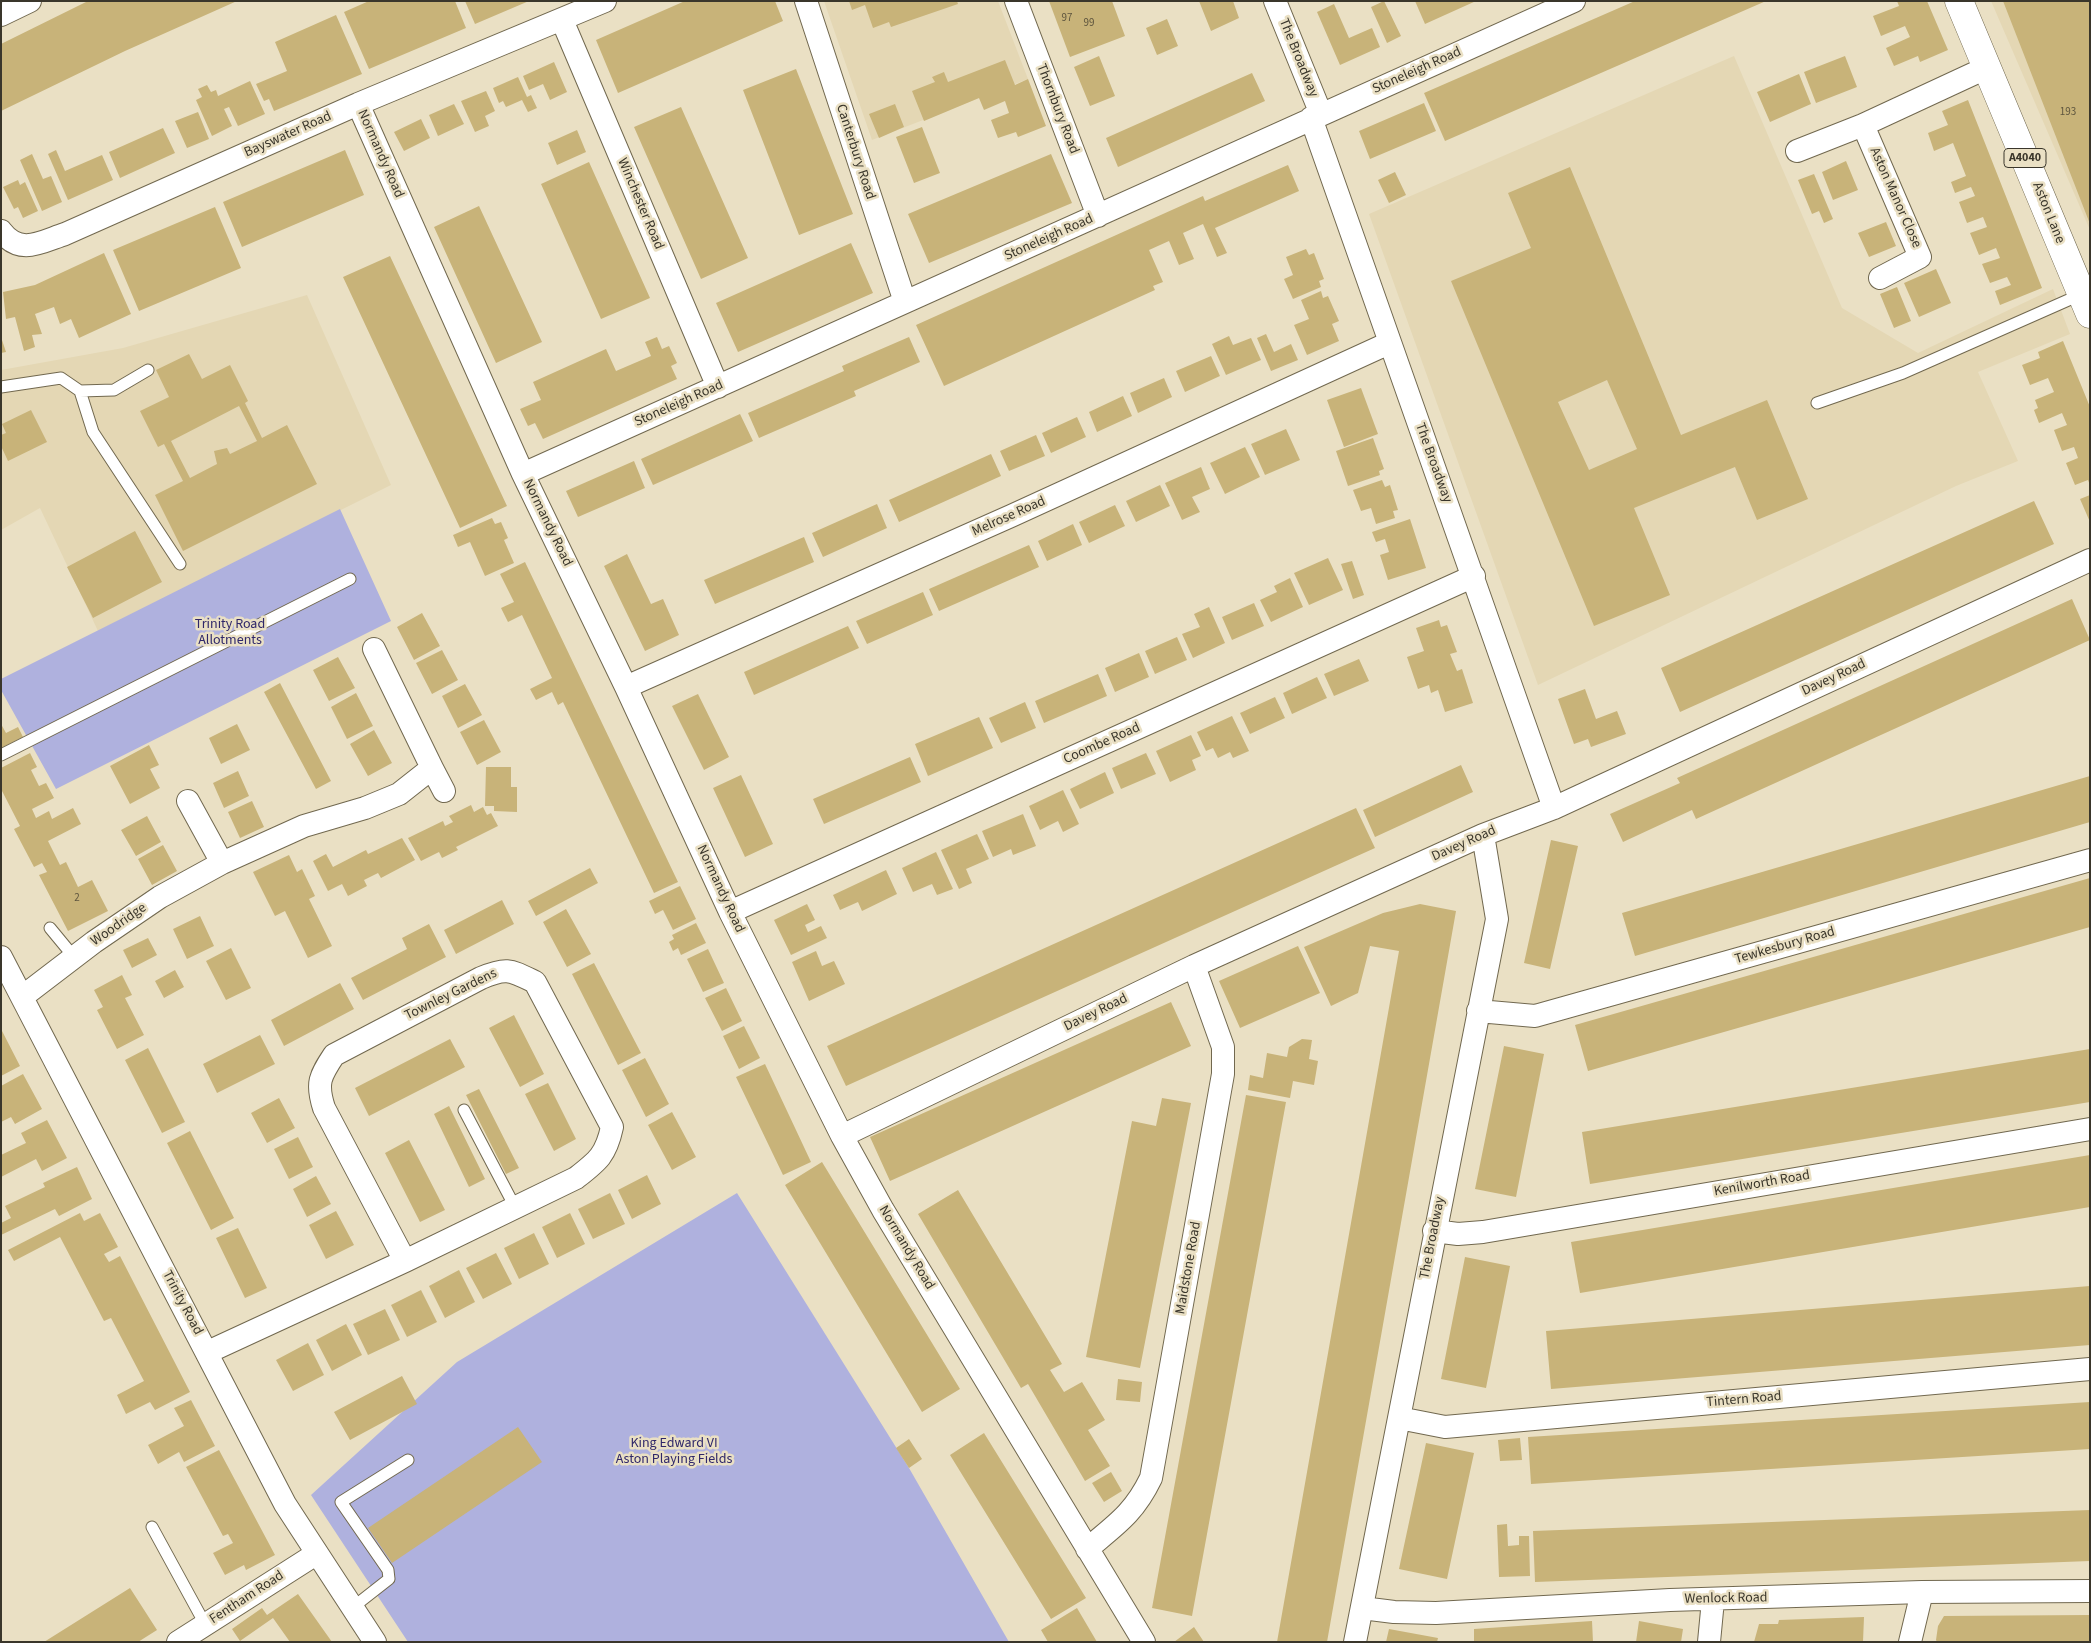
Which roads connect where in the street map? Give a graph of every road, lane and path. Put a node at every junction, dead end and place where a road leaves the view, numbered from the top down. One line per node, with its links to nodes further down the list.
1 (30, 1): 8 (street)
2 (606, 1): 9 (street, Bayswater Road)
3 (806, 1): 18 (street, Canterbury Road)
4 (1016, 1): 15 (street, Thornbury Road)
5 (1275, 1): 12 (street, The Broadway)
6 (1959, 1): 10 (main road, Aston Lane / A4040)
7 (1570, 2): 12 (street, Stoneleigh Road)
8 (1, 15)
9 (562, 20): 11 (street, Bayswater Road); 23 (street, Winchester Road)
10 (1988, 67): 13 (street); 19 (main road, Aston Lane / A4040)
11 (358, 104): 16 (street, Bayswater Road); 26 (street, Normandy Road)
12 (1316, 116): 15 (street, Stoneleigh Road); 20 (street, The Broadway)
13 (1863, 125): 14 (street); 17 (street, Aston Manor Close)
14 (1797, 151)
15 (1098, 216): 18 (street, Stoneleigh Road)
16 (1, 231)
17 (1880, 278)
18 (905, 302): 23 (street, Stoneleigh Road)
19 (2086, 304): 25 (lane)
20 (1389, 343): 29 (street, The Broadway); 32 (street, Melrose Road)
21 (148, 370): 24 (lane)
22 (1, 387): 24 (lane)
23 (718, 387): 26 (street, Stoneleigh Road)
24 (80, 391): 28 (lane)
25 (1817, 403)
26 (523, 474): 32 (street, Normandy Road)
27 (2090, 560): 37 (street, Davey Road)
28 (180, 564)
29 (1474, 576): 37 (street, The Broadway); 41 (street, Coombe Road)
30 (350, 579): 33 (lane)
31 (374, 649): 34 (street)
32 (626, 687): 41 (street, Normandy Road)
33 (1, 755)
34 (432, 768): 35 (street); 40 (street, Woodridge)
35 (444, 791)
36 (188, 801): 40 (street)
37 (1554, 808): 38 (street, Davey Road)
38 (1483, 835): 45 (street, Davey Road); 47 (street, The Broadway)
39 (2090, 860): 47 (street, Tewkesbury Road)
40 (222, 863): 44 (street, Woodridge)
41 (730, 912): 50 (street, Normandy Road)
42 (50, 928): 44 (lane)
43 (1, 957): 46 (street, Trinity Road)
44 (74, 957): 46 (street, Woodridge)
45 (1194, 966): 50 (street, Davey Road); 59 (street, Maidstone Road)
46 (22, 997): 54 (street, Trinity Road)
47 (1478, 1011): 52 (street, The Broadway)
48 (464, 1110): 51 (lane)
49 (2090, 1129): 52 (street, Kenilworth Road)
50 (842, 1136): 59 (street, Normandy Road)
51 (515, 1207): 53 (street, Townley Gardens); 53 (street, Townley Gardens)
52 (1434, 1231): 56 (street, The Broadway)
53 (405, 1261): 54 (street, Townley Gardens)
54 (208, 1352): 60 (street, Trinity Road)
55 (2090, 1369): 56 (street, Tintern Road)
56 (1399, 1418): 65 (street, The Broadway)
57 (408, 1460): 64 (lane)
58 (152, 1527): 66 (lane)
59 (1087, 1549): 69 (street, Normandy Road)
60 (316, 1554): 64 (street, Trinity Road); 66 (street, Fentham Road)
61 (2090, 1590): 62 (street, Wenlock Road)
62 (1922, 1592): 63 (street, Wenlock Road); 72 (street)
63 (1713, 1600): 65 (street, Wenlock Road); 71 (street)
64 (352, 1608): 68 (street, Trinity Road)
65 (1362, 1608): 70 (street, The Broadway)
66 (205, 1624): 67 (street, Fentham Road)
67 (178, 1642)
68 (375, 1642)
69 (1144, 1642)
70 (1355, 1642)
71 (1708, 1642)
72 (1910, 1642)

